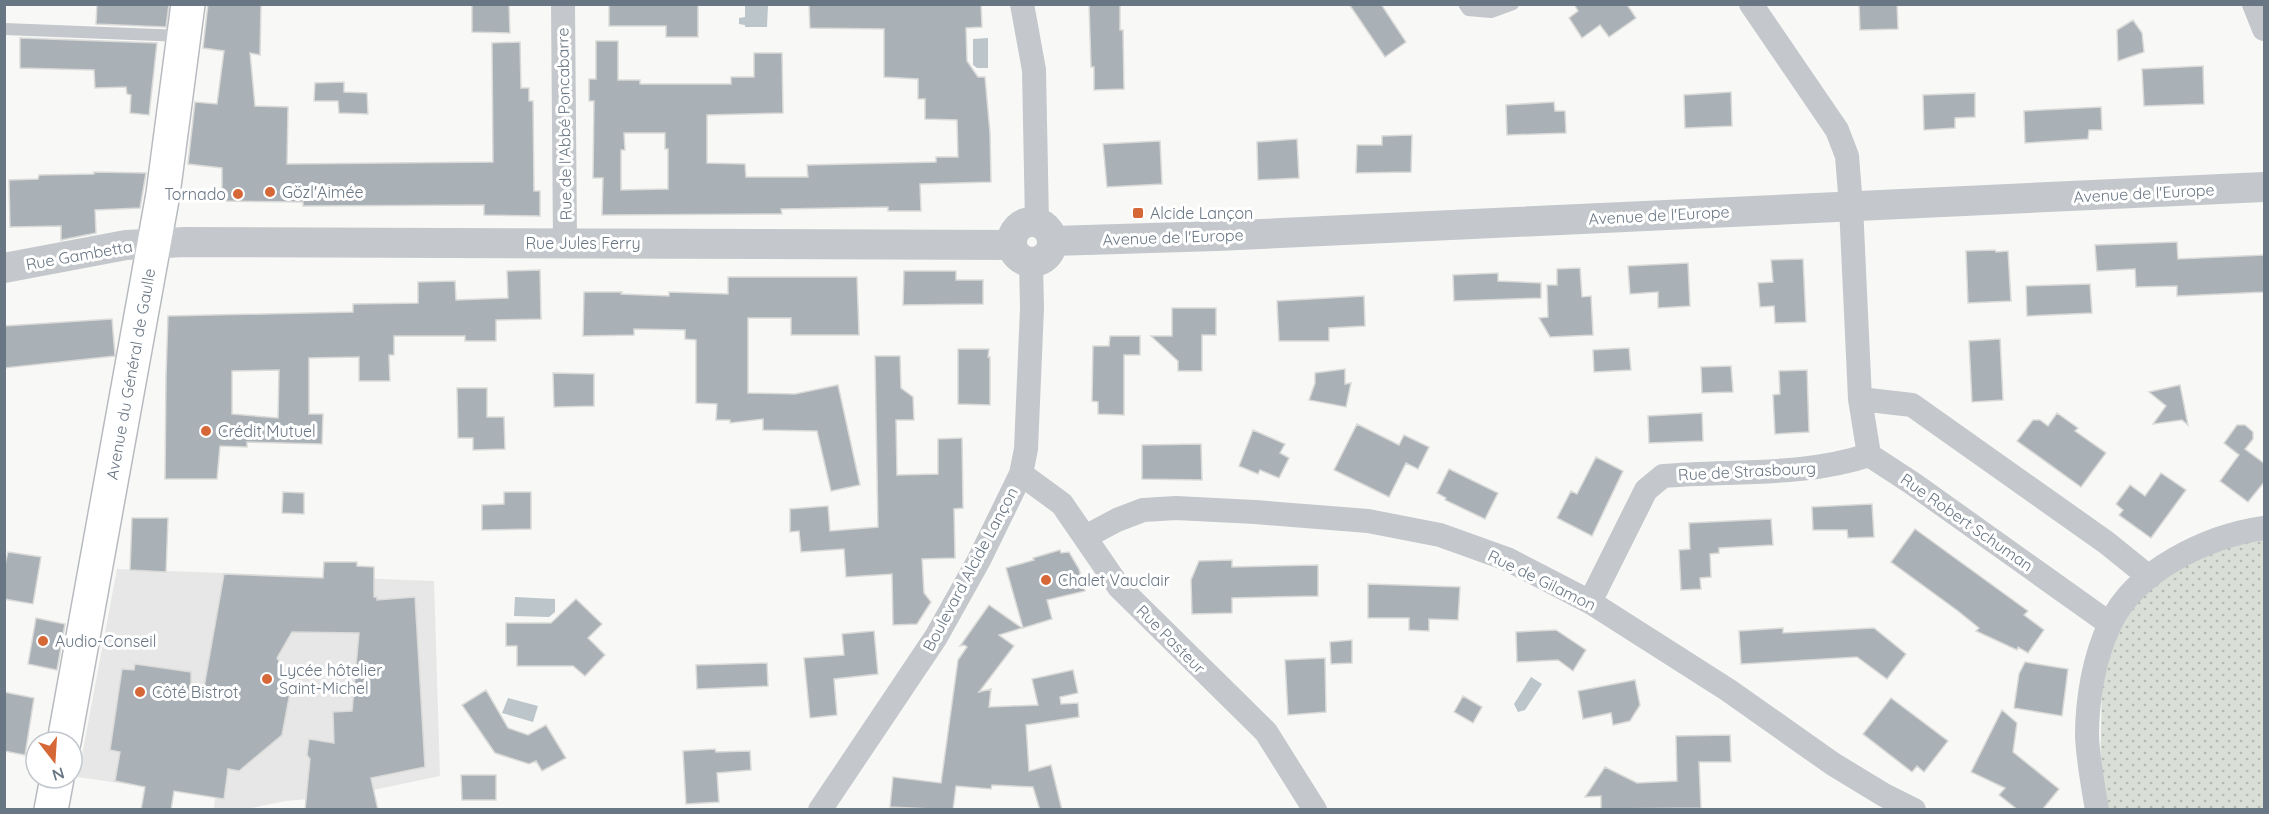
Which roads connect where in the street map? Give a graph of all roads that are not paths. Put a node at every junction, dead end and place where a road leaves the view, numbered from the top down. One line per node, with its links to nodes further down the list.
1 (188, 4): 10 (main road, Avenue du Général de Gaulle)
2 (563, 4): 14 (street, Rue de l'Abbé Poncabarre)
3 (1022, 4): 13 (street)
4 (1464, 4): 5 (lane)
5 (1513, 4)
6 (1751, 4): 12 (street)
7 (2254, 4): 8 (street)
8 (2265, 28)
9 (4, 29): 10 (lane)
10 (184, 36): 15 (main road, Avenue du Général de Gaulle)
11 (2265, 187): 12 (street, Avenue de l'Europe)
12 (1851, 206): 13 (street, Avenue de l'Europe); 18 (street)
13 (1045, 231): 16 (street)
14 (565, 243): 15 (street, Rue Jules Ferry); 16 (street, Rue Jules Ferry)
15 (154, 244): 17 (street, Rue Gambetta); 26 (main road, Avenue du Général de Gaulle)
16 (1022, 254): 20 (street, Boulevard Alcide Lançon)
17 (4, 268)
18 (1860, 399): 19 (street); 23 (street)
19 (1869, 455): 24 (street, Rue de Strasbourg); 25 (street, Rue Robert Schuman)
20 (1021, 474): 22 (street, Rue Pasteur); 29 (street, Boulevard Alcide Lançon)
21 (2265, 528): 23 (street)
22 (1086, 537): 24 (street, Rue de Gilamon); 30 (street, Rue Pasteur)
23 (2149, 577): 25 (street)
24 (1590, 602): 31 (street, Rue de Gilamon)
25 (2110, 624): 32 (street)
26 (66, 730)
27 (55, 790): 28 (main road)
28 (51, 810)
29 (820, 810)
30 (1316, 810)
31 (1914, 810)
32 (2097, 810)

